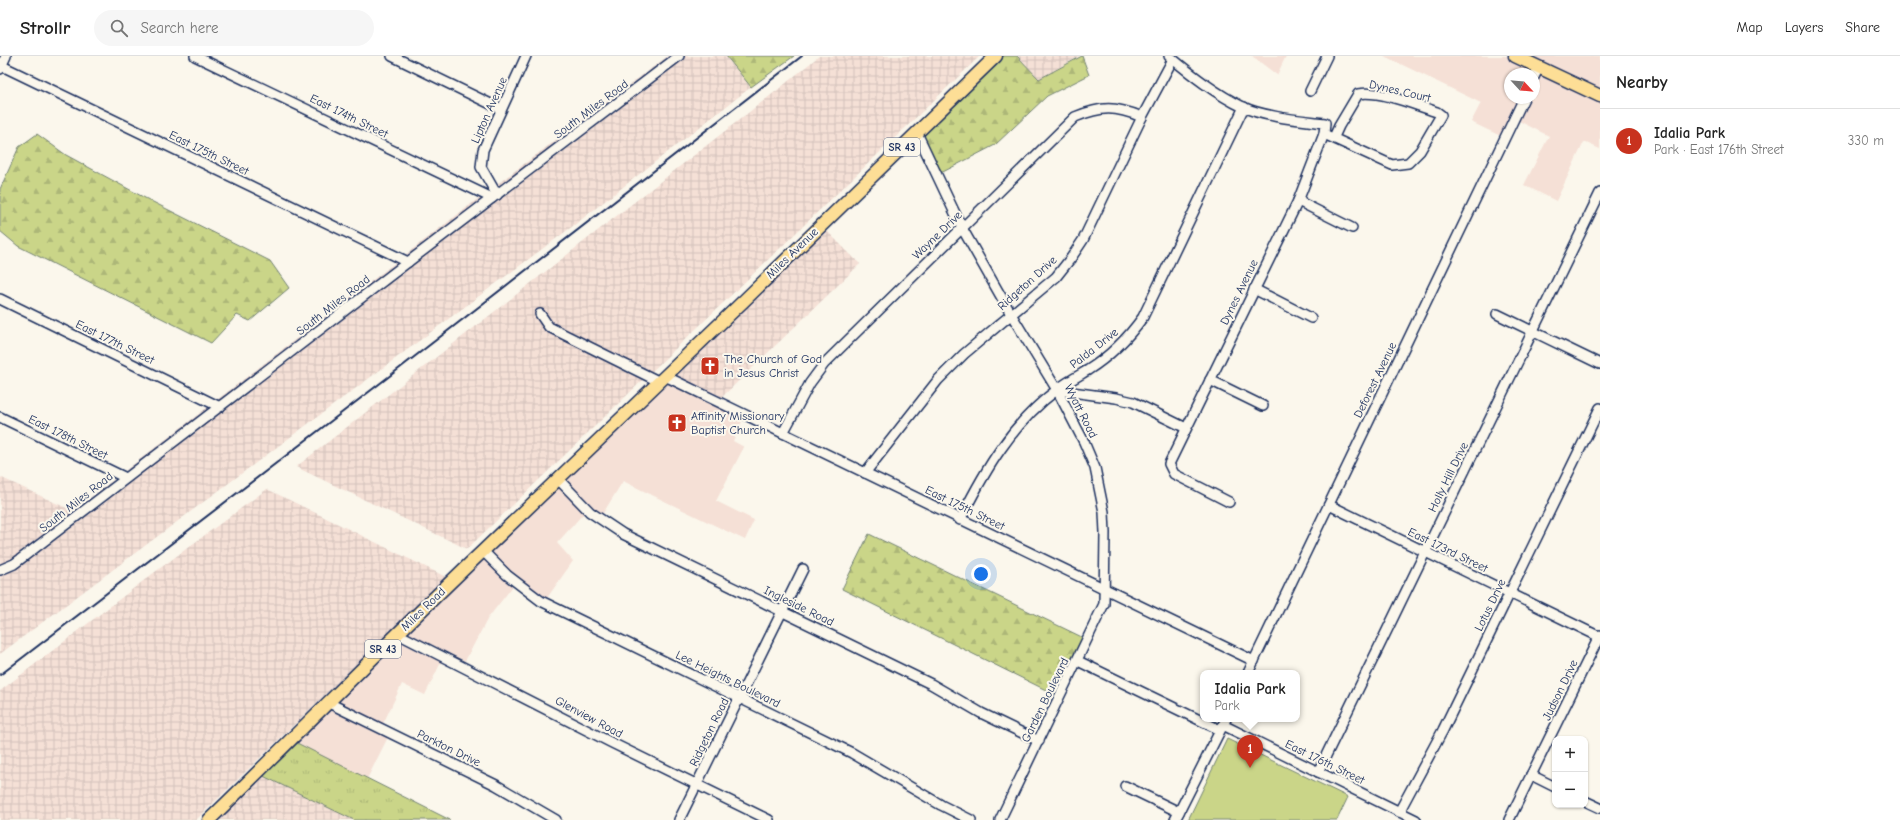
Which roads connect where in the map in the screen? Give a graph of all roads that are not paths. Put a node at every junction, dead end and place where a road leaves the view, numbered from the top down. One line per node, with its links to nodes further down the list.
1 (6, 56): 10 (street)
2 (195, 56): 23 (street, East 174th Street)
3 (392, 56): 17 (street)
4 (526, 56): 17 (street, Lipton Avenue)
5 (679, 56): 23 (street, South Miles Road)
6 (996, 56): 19 (main road, Miles Avenue / SR 43)
7 (1327, 56): 13 (street)
8 (1515, 56): 11 (main road)
9 (1171, 58): 16 (street); 18 (street, Ridgeton Drive)
10 (0, 67): 27 (street, East 175th Street)
11 (1531, 68)
12 (1540, 74): 14 (main road)
13 (1310, 91)
14 (1600, 96)
15 (1521, 104): 50 (street, Deforest Avenue)
16 (1244, 107): 20 (street, Dynes Avenue); 38 (street, Palda Drive)
17 (501, 109): 23 (street, Lipton Avenue)
18 (1142, 117): 25 (street, Wayne Drive); 31 (street, Ridgeton Drive)
19 (917, 133): 25 (street, Wyatt Road); 36 (main road, Miles Avenue / SR 43)
20 (1324, 134): 21 (street, Dynes Court); 24 (street, Dynes Avenue)
21 (1334, 137): 21 (street, Dynes Court)
22 (1600, 193): 34 (street, Holly Hill Drive)
23 (495, 197): 27 (street, South Miles Road)
24 (1298, 201): 26 (street); 28 (street, Dynes Avenue)
25 (962, 228): 31 (street, Wyatt Road); 44 (street, Wayne Drive)
26 (1352, 228)
27 (408, 262): 40 (street, South Miles Road)
28 (1254, 289): 33 (street); 37 (street, Dynes Avenue)
29 (0, 299): 40 (street, East 177th Street)
30 (540, 314): 36 (street, East 175th Street)
31 (1011, 314): 38 (street, Wyatt Road); 46 (street, Ridgeton Drive)
32 (1497, 314): 34 (street)
33 (1311, 318)
34 (1532, 331): 35 (street); 53 (street, Holly Hill Drive)
35 (1600, 364)
36 (663, 379): 44 (street, East 175th Street); 45 (main road, Miles Avenue / SR 43)
37 (1210, 380): 39 (street); 43 (street, Dynes Avenue)
38 (1057, 390): 43 (street); 51 (street, Palda Drive); 56 (street, Wyatt Road)
39 (1262, 406)
40 (220, 407): 47 (street, South Miles Road)
41 (1600, 408): 57 (street, Lotus Drive)
42 (0, 417): 47 (street, East 178th Street)
43 (1186, 428): 49 (street, Dynes Avenue)
44 (783, 433): 46 (street, East 175th Street)
45 (588, 452): 48 (main road, Miles Road / SR 43)
46 (865, 473): 51 (street, East 175th Street)
47 (126, 478): 55 (street, South Miles Road)
48 (559, 480): 52 (main road, Miles Road / SR 43); 58 (street, Ingleside Road)
49 (1229, 502)
50 (1329, 505): 53 (street, East 173rd Street); 62 (street, Deforest Avenue)
51 (960, 520): 56 (street, East 175th Street)
52 (483, 551): 59 (main road, Miles Road / SR 43); 64 (street, Lee Heights Boulevard)
53 (1424, 552): 57 (street, East 173rd Street); 69 (street, Holly Hill Drive)
54 (803, 569): 58 (street, Ridgeton Road)
55 (0, 570)
56 (1104, 589): 61 (street, Garden Boulevard); 62 (street, East 175th Street)
57 (1510, 593): 60 (street, East 173rd Street); 76 (street, Lotus Drive)
58 (782, 611): 64 (street, Ridgeton Road); 68 (street, Ingleside Road)
59 (398, 634): 65 (main road, Miles Road / SR 43); 71 (street, Glenview Road)
60 (1600, 637): 70 (street, Judson Drive)
61 (1078, 661): 66 (street, East 176th Street); 68 (street, Garden Boulevard)
62 (1254, 661): 63 (street, Deforest Avenue)
63 (1250, 670)
64 (739, 698): 71 (street, Ridgeton Road); 82 (street, Lee Heights Boulevard)
65 (329, 703): 78 (main road, Miles Road / SR 43); 79 (street, Parkton Drive)
66 (1200, 715)
67 (1223, 725): 69 (street, East 176th Street); 77 (street)
68 (1039, 741): 83 (street, Garden Boulevard)
69 (1318, 772): 76 (street, East 176th Street)
70 (1531, 775): 73 (street); 85 (street, Judson Drive)
71 (697, 784): 80 (street, Ridgeton Road); 81 (street, Glenview Road)
72 (1124, 786): 77 (street)
73 (1552, 786)
74 (1588, 802): 75 (street)
75 (1600, 808)
76 (1399, 812): 84 (street, East 176th Street)
77 (1177, 816)
78 (208, 820)
79 (556, 820)
80 (680, 820)
81 (769, 820)
82 (971, 820)
83 (1000, 820)
84 (1416, 820)
85 (1509, 820)

